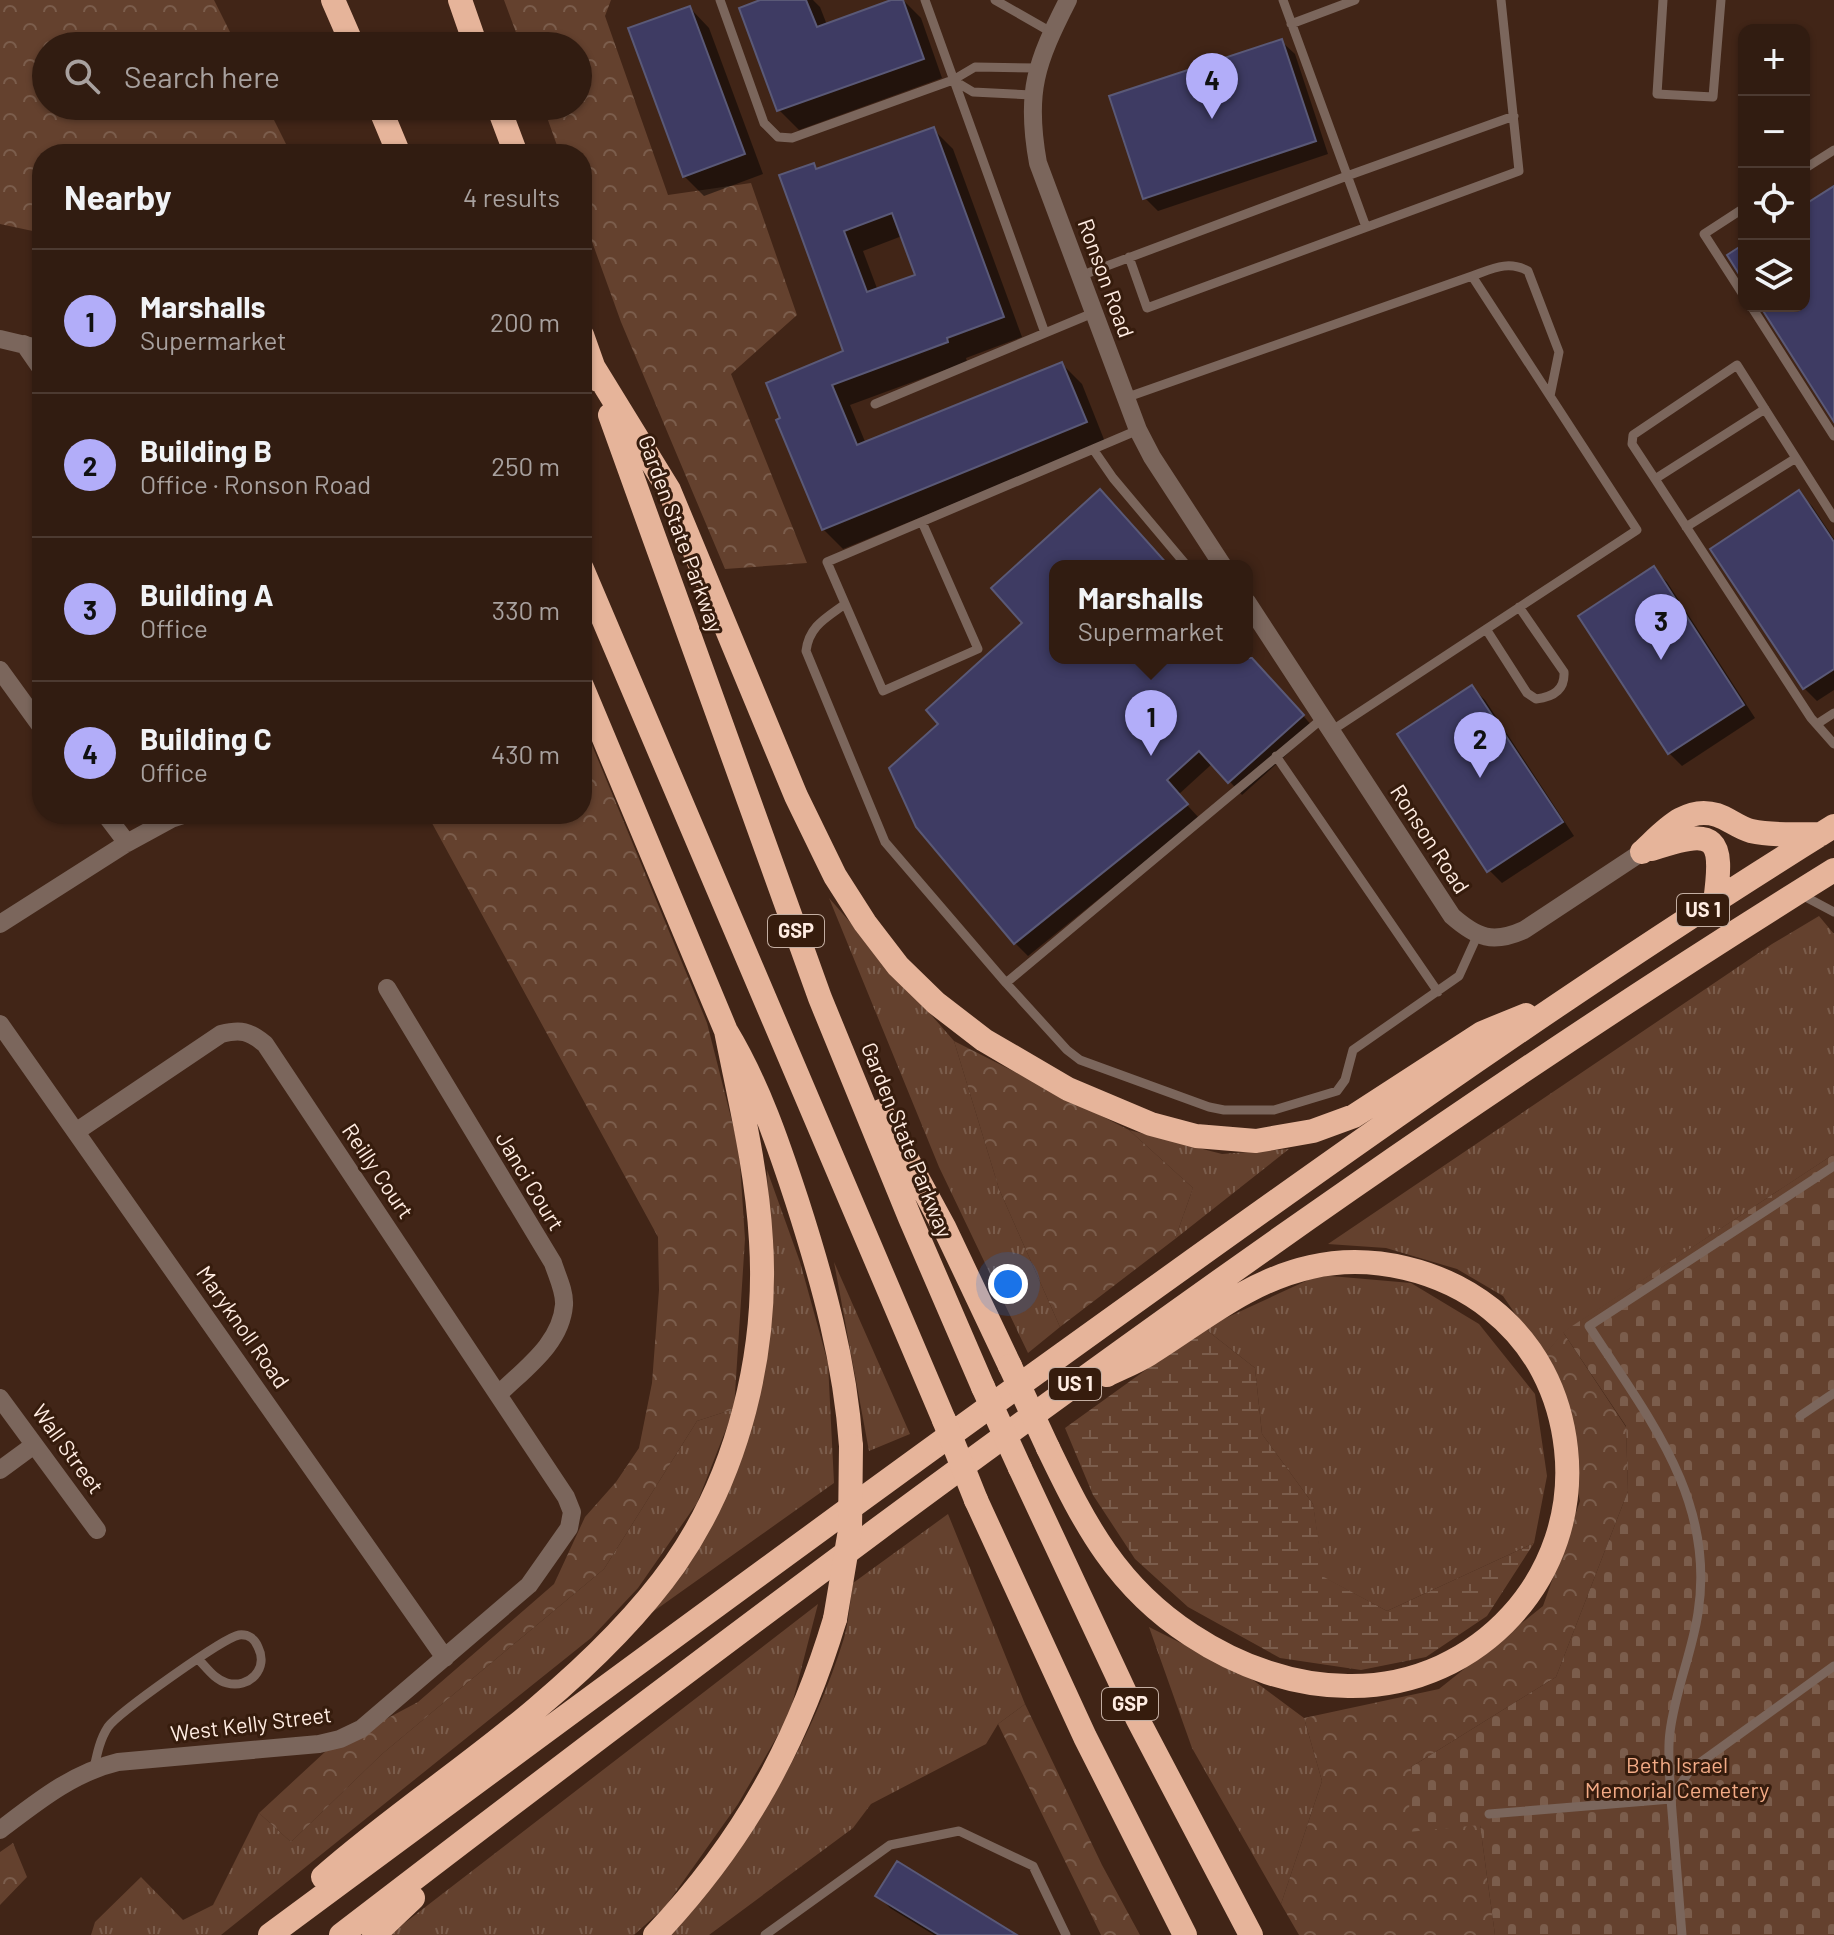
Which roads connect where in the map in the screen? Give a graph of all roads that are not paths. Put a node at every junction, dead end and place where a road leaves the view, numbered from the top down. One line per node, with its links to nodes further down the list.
1 (333, 0): 13 (highway)
2 (460, 0): 14 (highway)
3 (720, 0): 17 (lane)
4 (925, 0): 17 (lane)
5 (995, 0): 15 (lane)
6 (1068, 0): 15 (street, Ronson Road)
7 (1283, 0): 12 (lane)
8 (1355, 0): 12 (lane)
9 (1501, 0): 19 (lane)
10 (1663, 0): 11 (lane)
11 (1721, 0)
12 (1291, 24): 26 (lane)
13 (347, 32)
14 (471, 32)
15 (1051, 32): 16 (street, Ronson Road)
16 (1038, 68): 17 (lane); 18 (street, Ronson Road)
17 (953, 80): 18 (lane); 35 (lane)
18 (1032, 95): 30 (street, Ronson Road)
19 (1514, 116): 26 (lane); 28 (lane)
20 (385, 120): 22 (highway)
21 (503, 120): 23 (highway)
22 (395, 144)
23 (512, 144)
24 (1834, 150): 25 (lane)
25 (1806, 168)
26 (1347, 176): 28 (lane); 29 (lane)
27 (1738, 212): 32 (lane)
28 (1366, 227): 29 (lane)
29 (1129, 257): 30 (lane)
30 (1080, 276): 34 (street, Ronson Road)
31 (1472, 276): 40 (lane); 40 (lane); 41 (lane)
32 (1738, 287)
33 (1755, 312): 45 (lane)
34 (1093, 313): 35 (lane); 41 (street, Ronson Road)
35 (1045, 333): 42 (lane)
36 (0, 339): 37 (street)
37 (32, 347)
38 (592, 362): 39 (highway, Garden State Parkway / GSP)
39 (594, 368): 81 (highway); 82 (highway, Garden State Parkway / GSP)
40 (1550, 396): 56 (lane)
41 (1125, 398): 44 (street, Ronson Road)
42 (875, 404)
43 (1765, 409): 47 (lane); 48 (lane); 48 (lane)
44 (1138, 430): 46 (lane); 53 (street, Ronson Road)
45 (1834, 436)
46 (1093, 449): 50 (lane); 52 (lane)
47 (1796, 458): 49 (lane); 51 (lane)
48 (1655, 479): 51 (lane)
49 (1834, 518)
50 (922, 522): 55 (lane); 55 (lane)
51 (1686, 527): 64 (lane)
52 (1182, 560)
53 (1219, 560)
54 (592, 592): 111 (highway, GSP, bridge)
55 (845, 604): 78 (lane)
56 (1519, 607): 58 (lane); 58 (lane)
57 (1253, 611): 63 (street, Ronson Road)
58 (1486, 629): 63 (lane)
59 (0, 670): 62 (street)
60 (592, 710): 84 (highway)
61 (1834, 713): 64 (lane)
62 (32, 714)
63 (1327, 724): 66 (lane); 77 (street, Ronson Road)
64 (1817, 724): 65 (lane)
65 (1834, 744)
66 (1276, 756): 78 (lane); 80 (lane)
67 (113, 824): 70 (street)
68 (162, 824): 70 (street)
69 (1827, 830): 71 (highway); 74 (highway, US 1)
70 (127, 843): 76 (street)
71 (1642, 852): 74 (highway); 77 (street)
72 (1834, 870): 73 (highway, US 1)
73 (1797, 893): 75 (lane); 90 (highway, US 1)
74 (1715, 902): 81 (highway, US 1)
75 (1834, 912)
76 (0, 924)
77 (1478, 934): 80 (lane)
78 (1006, 983): 80 (lane)
79 (387, 988): 88 (street, Janci Court)
80 (1438, 992)
81 (1573, 996): 105 (highway, US 1)
82 (820, 998): 90 (highway, bridge); 112 (highway, Garden State Parkway / GSP, bridge)
83 (0, 1024): 85 (street, Maryknoll Road)
84 (726, 1031): 104 (highway); 108 (highway, bridge)
85 (77, 1131): 88 (street, Reilly Court); 96 (street, Maryknoll Road)
86 (1834, 1166): 101 (lane)
87 (1834, 1393): 91 (lane)
88 (499, 1394): 94 (street, Reilly Court)
89 (0, 1398): 92 (street, Wall Street)
90 (1050, 1402): 99 (highway, US 1)
91 (1800, 1416)
92 (34, 1445): 93 (street); 95 (street, Wall Street)
93 (0, 1470)
94 (572, 1512): 96 (street, West Kelly Street)
95 (97, 1530)
96 (445, 1658): 100 (street, West Kelly Street)
97 (199, 1660): 97 (lane); 100 (lane)
98 (1834, 1666): 101 (lane)
99 (576, 1754): 106 (highway, US 1); 107 (highway)
100 (94, 1768): 103 (street, West Kelly Street)
101 (1671, 1799): 102 (lane); 113 (lane)
102 (1489, 1814)
103 (0, 1830)
104 (256, 1935)
105 (270, 1935)
106 (341, 1935)
107 (374, 1935)
108 (655, 1935)
109 (765, 1935): 110 (lane)
110 (1066, 1935)
111 (1185, 1935)
112 (1251, 1935)
113 (1682, 1935)

